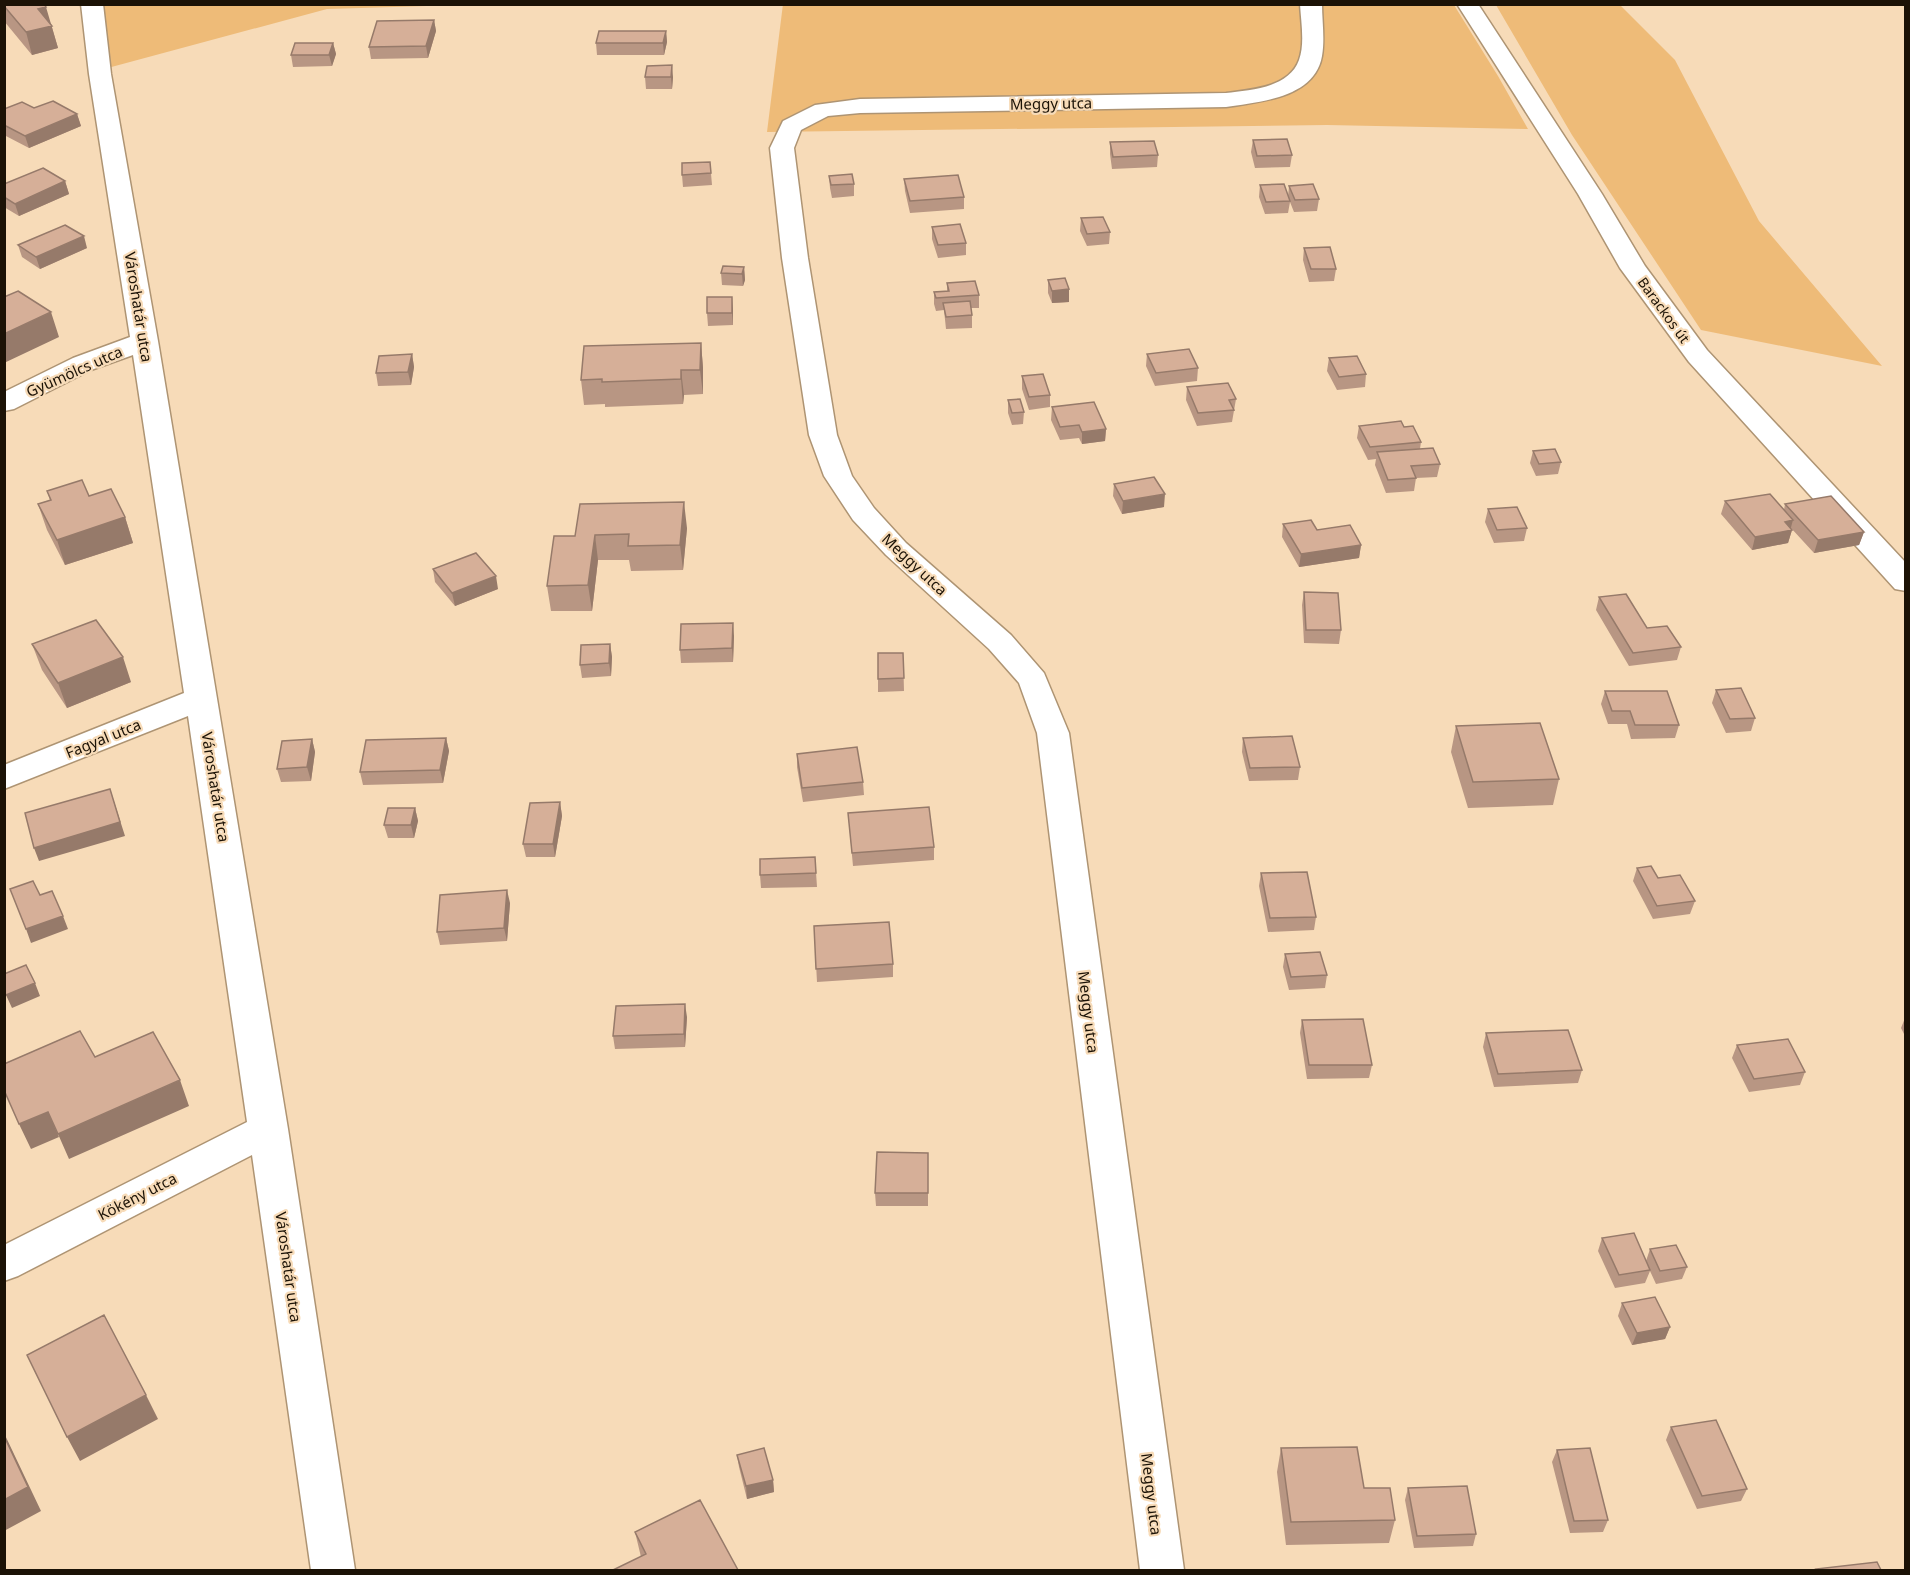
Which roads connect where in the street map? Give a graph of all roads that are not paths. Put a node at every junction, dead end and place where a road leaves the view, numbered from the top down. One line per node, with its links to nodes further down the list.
1 (92, 4): 4 (street, Városhatár utca)
2 (1311, 4): 12 (street, Meggy utca)
3 (1467, 4): 6 (street, Barackos út)
4 (145, 341): 5 (street, Gyümölcs utca); 7 (street, Városhatár utca)
5 (4, 403)
6 (1905, 582)
7 (202, 698): 8 (street, Fagyal utca); 9 (street, Városhatár utca)
8 (4, 778)
9 (269, 1129): 10 (street, Kökény utca); 11 (street, Városhatár utca)
10 (4, 1264)
11 (333, 1570)
12 (1162, 1570)

